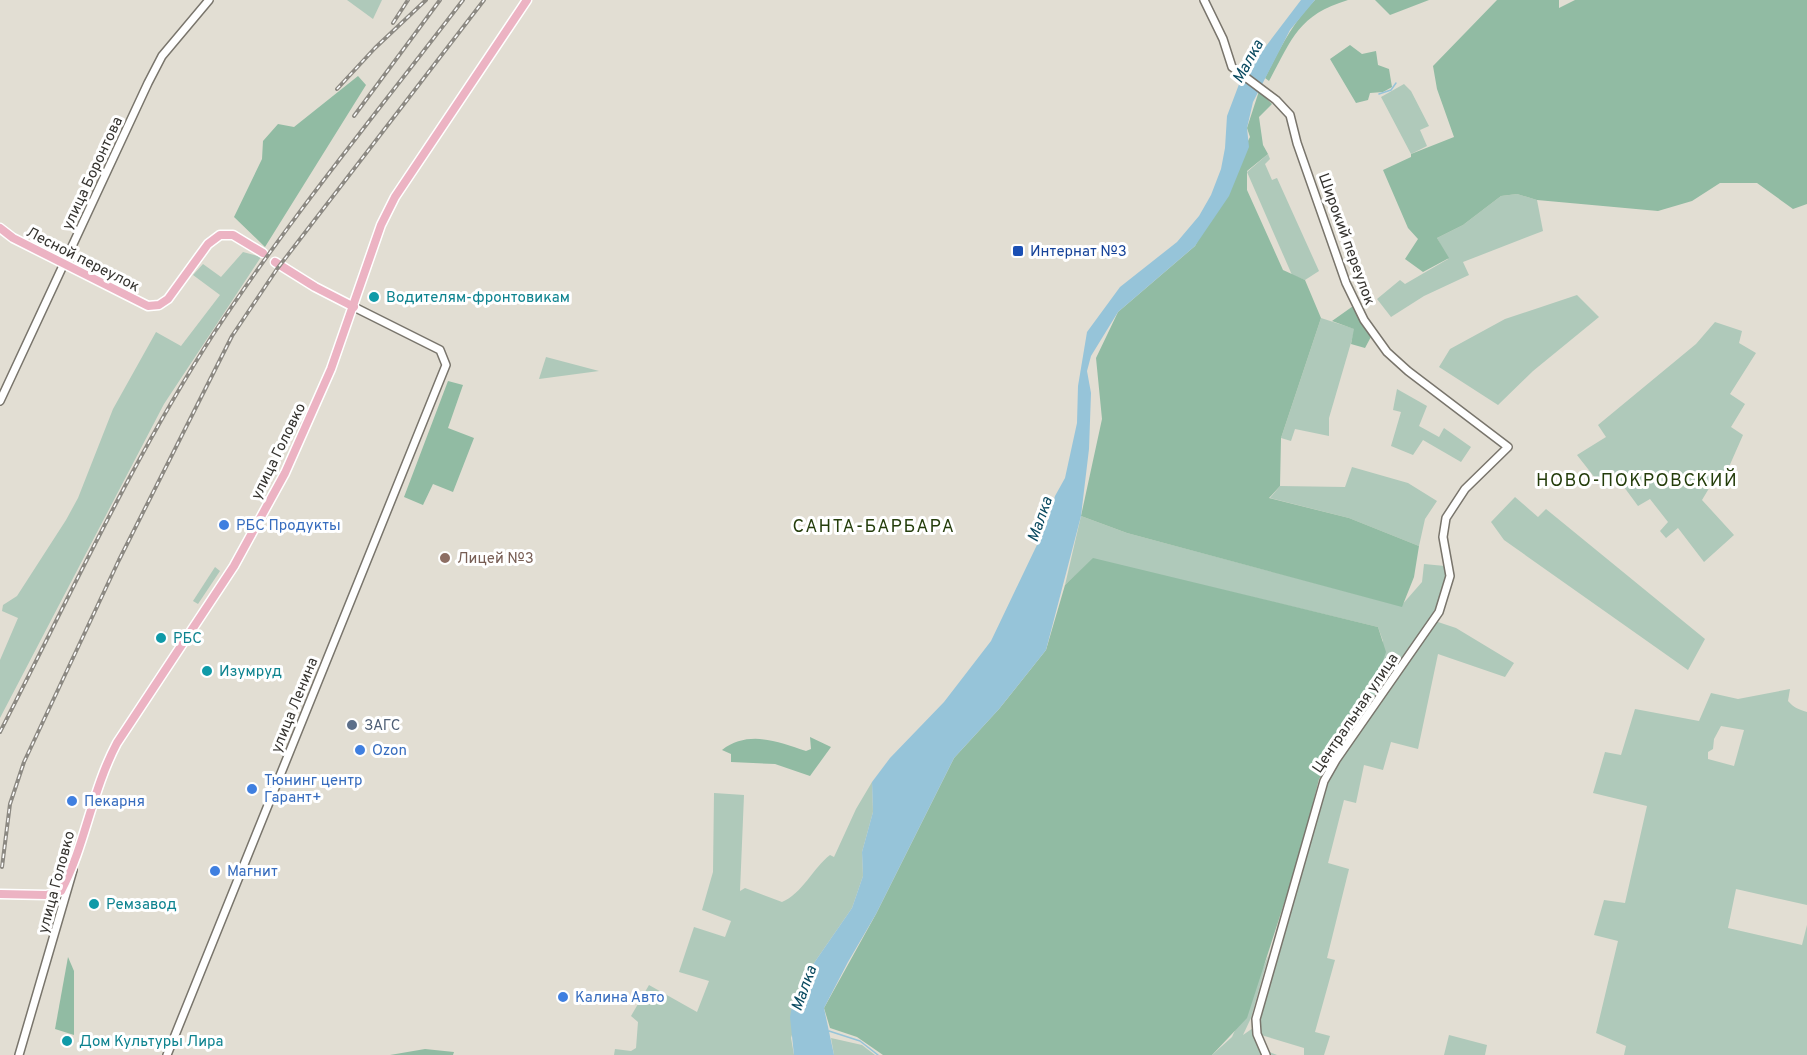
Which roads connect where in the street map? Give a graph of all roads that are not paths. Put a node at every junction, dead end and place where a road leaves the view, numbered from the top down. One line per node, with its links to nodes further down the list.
1 (209, 0): 7 (street, улица Боронтова)
2 (527, 0): 8 (main road, улица Головко)
3 (1204, 0): 10 (street, Широкий переулок)
4 (0, 228): 7 (main road, Лесной переулок)
5 (263, 253): 7 (main road, Лесной переулок)
6 (276, 262): 8 (main road)
7 (65, 265): 9 (street, улица Боронтова)
8 (354, 307): 11 (main road, улица Головко); 14 (street, улица Ленина)
9 (0, 401)
10 (1508, 447): 15 (street, Центральная улица)
11 (75, 859): 12 (main road); 13 (street, улица Головко)
12 (0, 894)
13 (19, 1055)
14 (167, 1055)
15 (1266, 1055)

